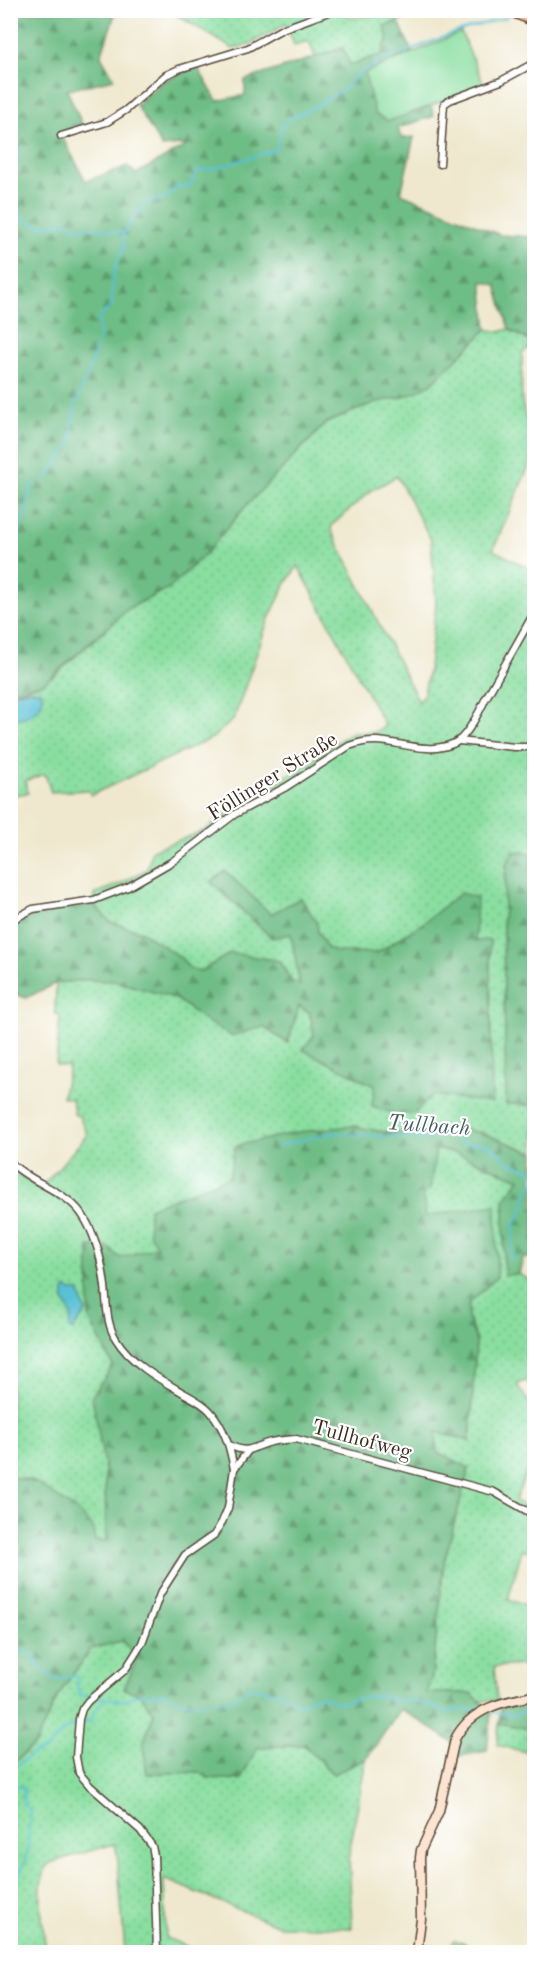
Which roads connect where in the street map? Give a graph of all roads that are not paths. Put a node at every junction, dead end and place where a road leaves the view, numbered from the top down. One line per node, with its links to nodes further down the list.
1 (334, 10): 5 (street)
2 (507, 10): 3 (main road)
3 (534, 21)
4 (534, 63): 6 (street)
5 (61, 136)
6 (440, 164)
7 (534, 613): 8 (street)
8 (459, 741): 9 (street, Föllinger Straße); 10 (street, Föllinger Straße)
9 (534, 747)
10 (10, 921)
11 (10, 1162): 12 (street)
12 (229, 1445): 13 (street); 14 (street)
13 (248, 1451): 14 (street); 15 (street, Tullhofweg)
14 (234, 1470): 17 (street)
15 (534, 1515)
16 (534, 1696): 18 (street)
17 (157, 1953)
18 (417, 1953)

